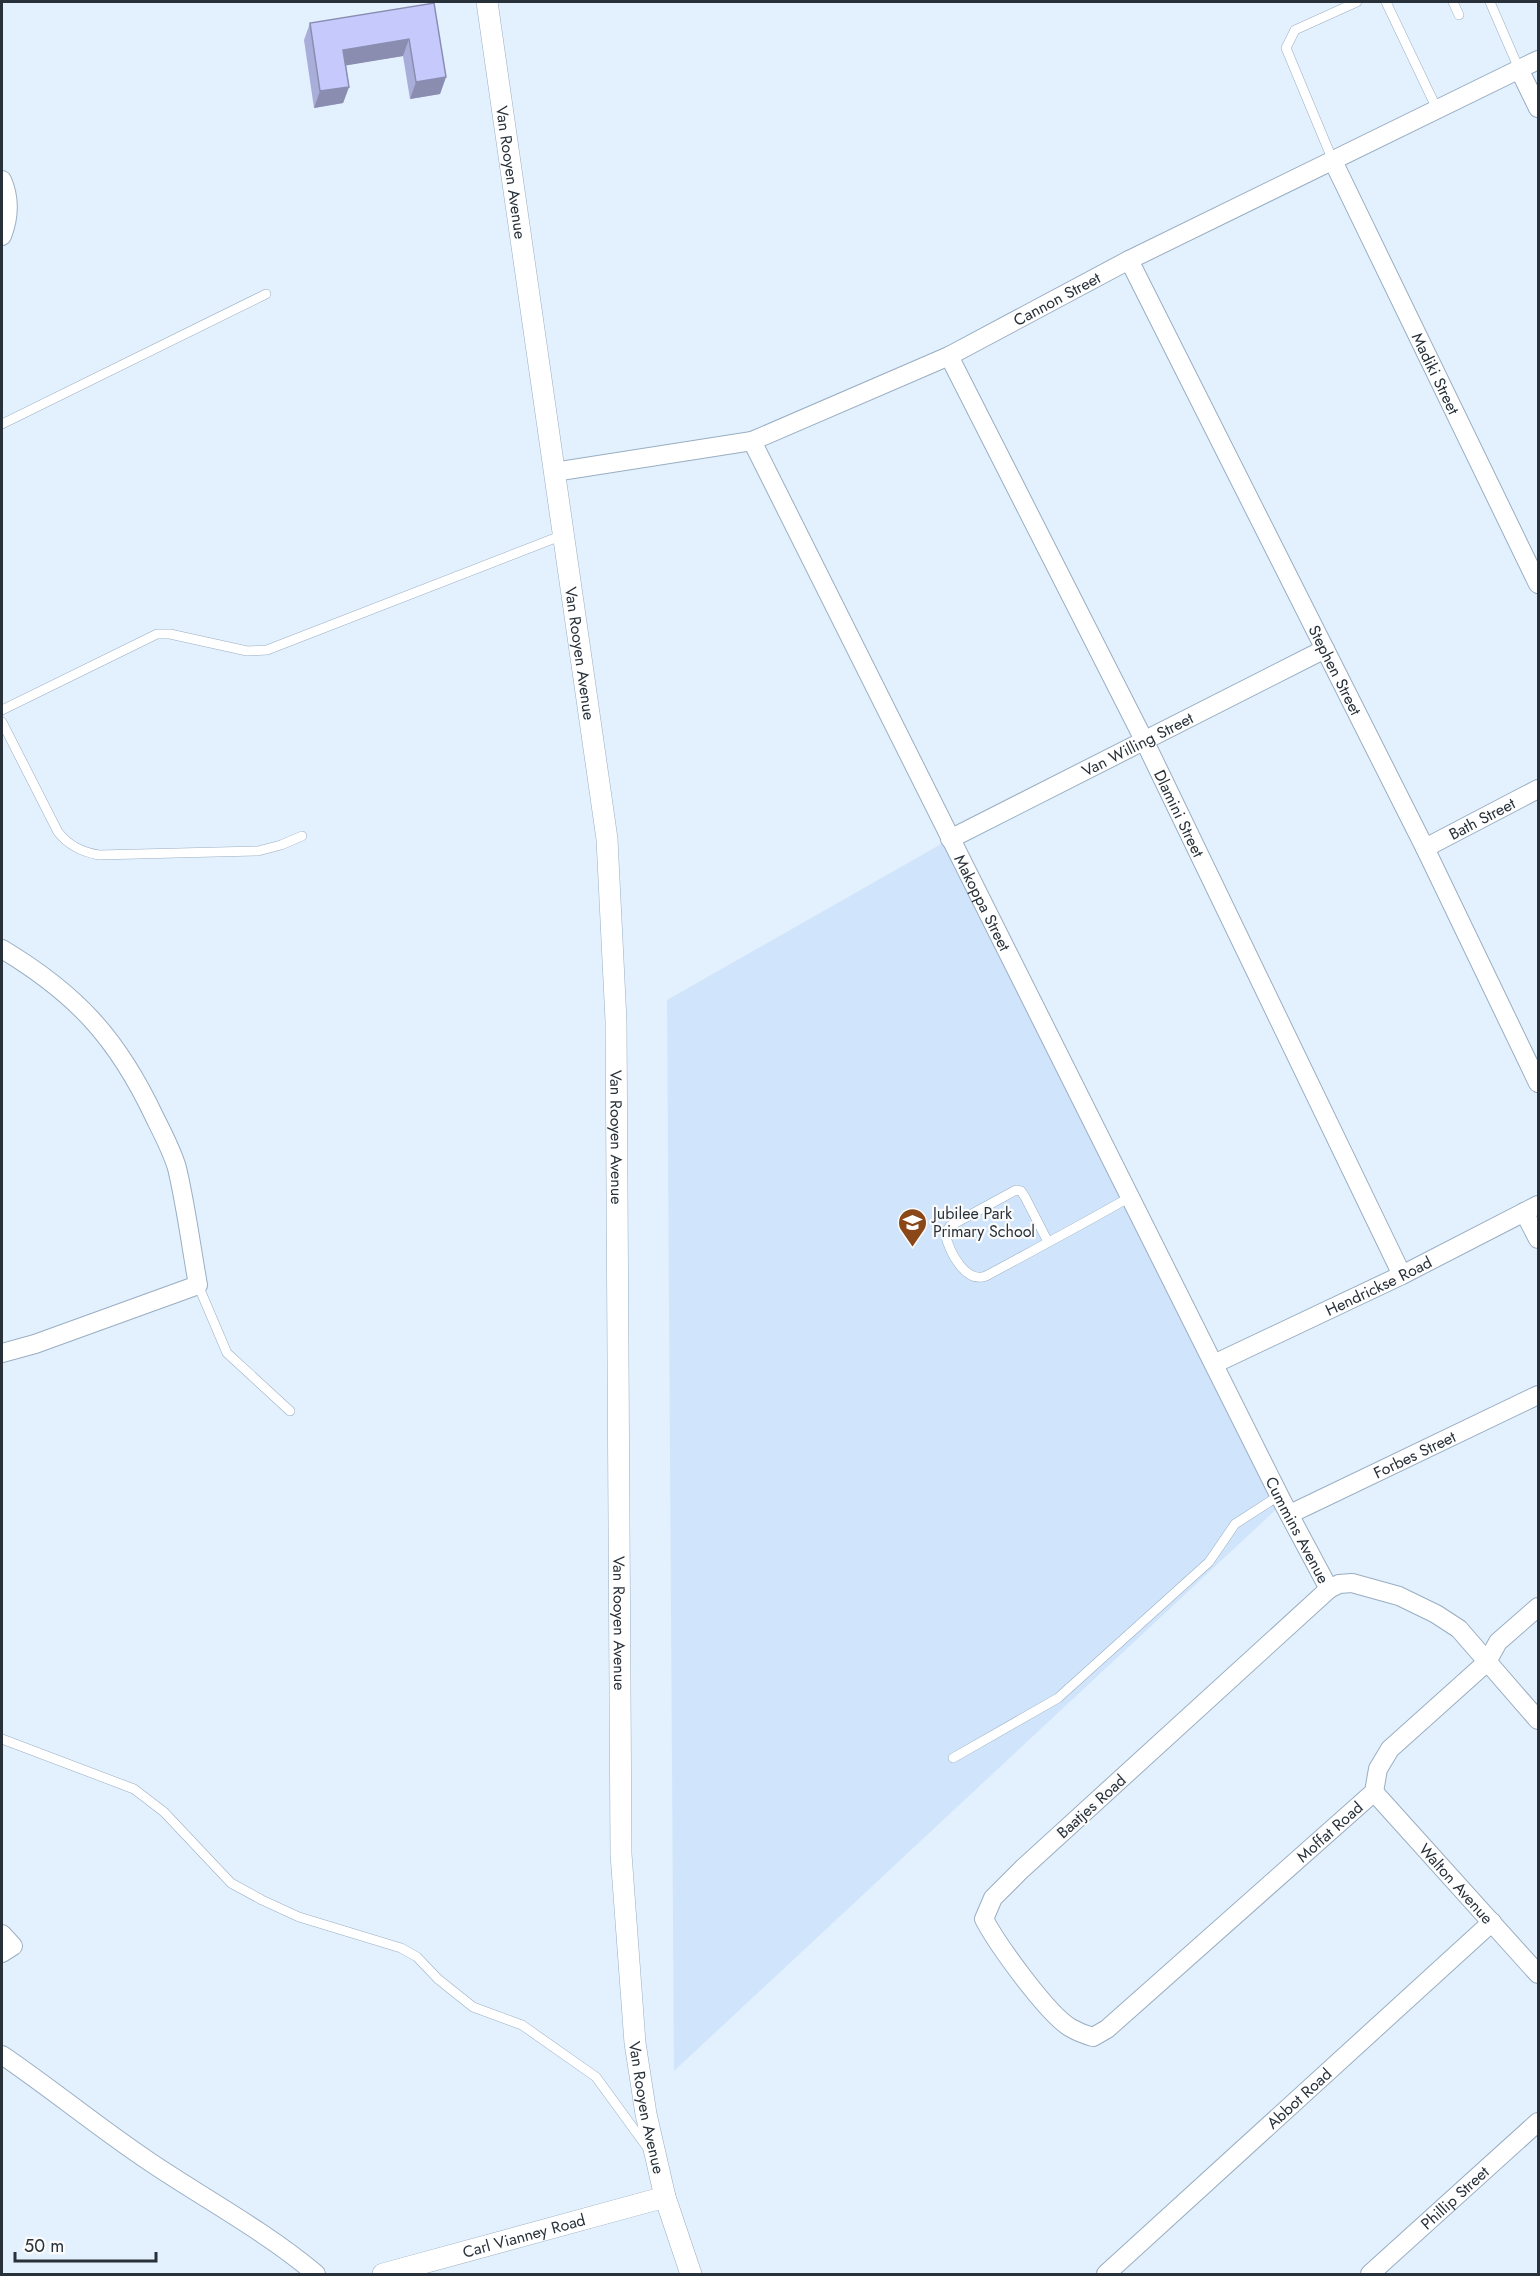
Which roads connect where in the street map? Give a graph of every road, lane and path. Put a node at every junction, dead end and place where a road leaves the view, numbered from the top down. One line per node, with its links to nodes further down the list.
1 (487, 2): 19 (street, Van Rooyen Avenue)
2 (1357, 2): 11 (lane)
3 (1386, 2): 10 (lane)
4 (1453, 2): 6 (lane)
5 (1490, 2): 8 (lane)
6 (1459, 15)
7 (1539, 60): 8 (street, Cannon Street)
8 (1520, 69): 9 (street); 10 (street, Cannon Street)
9 (1539, 108)
10 (1437, 109): 11 (street, Cannon Street)
11 (1333, 160): 14 (street, Cannon Street); 21 (street, Madiki Street)
12 (2, 180): 13 (street)
13 (2, 236)
14 (1129, 260): 16 (street, Cannon Street); 22 (street, Stephen Street)
15 (266, 294): 17 (lane)
16 (949, 356): 18 (street, Cannon Street); 25 (street, Dlamini Street)
17 (2, 424)
18 (752, 441): 19 (street, Cannon Street); 28 (street, Makoppa Street)
19 (554, 472): 20 (street, Van Rooyen Avenue)
20 (563, 535): 23 (lane); 58 (street, Van Rooyen Avenue)
21 (1539, 584)
22 (1325, 649): 25 (street, Van Willing Street); 29 (street, Stephen Street)
23 (2, 710)
24 (2, 722): 27 (lane)
25 (1144, 740): 28 (street, Van Willing Street); 36 (street, Dlamini Street)
26 (1539, 789): 29 (street, Bath Street)
27 (302, 836)
28 (950, 839): 32 (street, Makoppa Street)
29 (1425, 848): 31 (street, Stephen Street)
30 (2, 949): 37 (street)
31 (1539, 1083)
32 (1130, 1197): 35 (lane); 39 (street, Makoppa Street)
33 (1532, 1208): 34 (street); 36 (street, Hendrickse Road)
34 (1539, 1239)
35 (1048, 1242): 35 (lane)
36 (1402, 1275): 39 (street, Hendrickse Road)
37 (198, 1285): 38 (street); 41 (lane)
38 (2, 1353)
39 (1214, 1364): 42 (street, Cummins Avenue)
40 (1539, 1395): 43 (street, Forbes Street)
41 (290, 1411)
42 (1280, 1495): 43 (street, Cummins Avenue); 49 (lane)
43 (1290, 1514): 44 (street, Cummins Avenue)
44 (1329, 1589): 46 (street, Cummins Avenue); 55 (street, Baatjes Road)
45 (1539, 1607): 46 (street, Moffat Road)
46 (1487, 1662): 47 (street, Cummins Avenue); 50 (street, Moffat Road)
47 (1539, 1720)
48 (2, 1739): 58 (lane)
49 (953, 1758)
50 (1374, 1792): 51 (street, Walton Avenue); 55 (street, Moffat Road)
51 (1492, 1922): 54 (street, Walton Avenue); 63 (street, Abbot Road)
52 (2, 1934): 53 (street)
53 (2, 1953)
54 (1539, 1974)
55 (1093, 2037)
56 (2, 2055): 60 (street)
57 (1539, 2122): 64 (street, Phillip Street)
58 (656, 2158): 59 (street, Van Rooyen Avenue)
59 (665, 2197): 61 (street, Carl Vianney Road); 62 (street, Van Rooyen Avenue)
60 (316, 2274)
61 (383, 2274)
62 (691, 2274)
63 (1106, 2274)
64 (1370, 2274)

